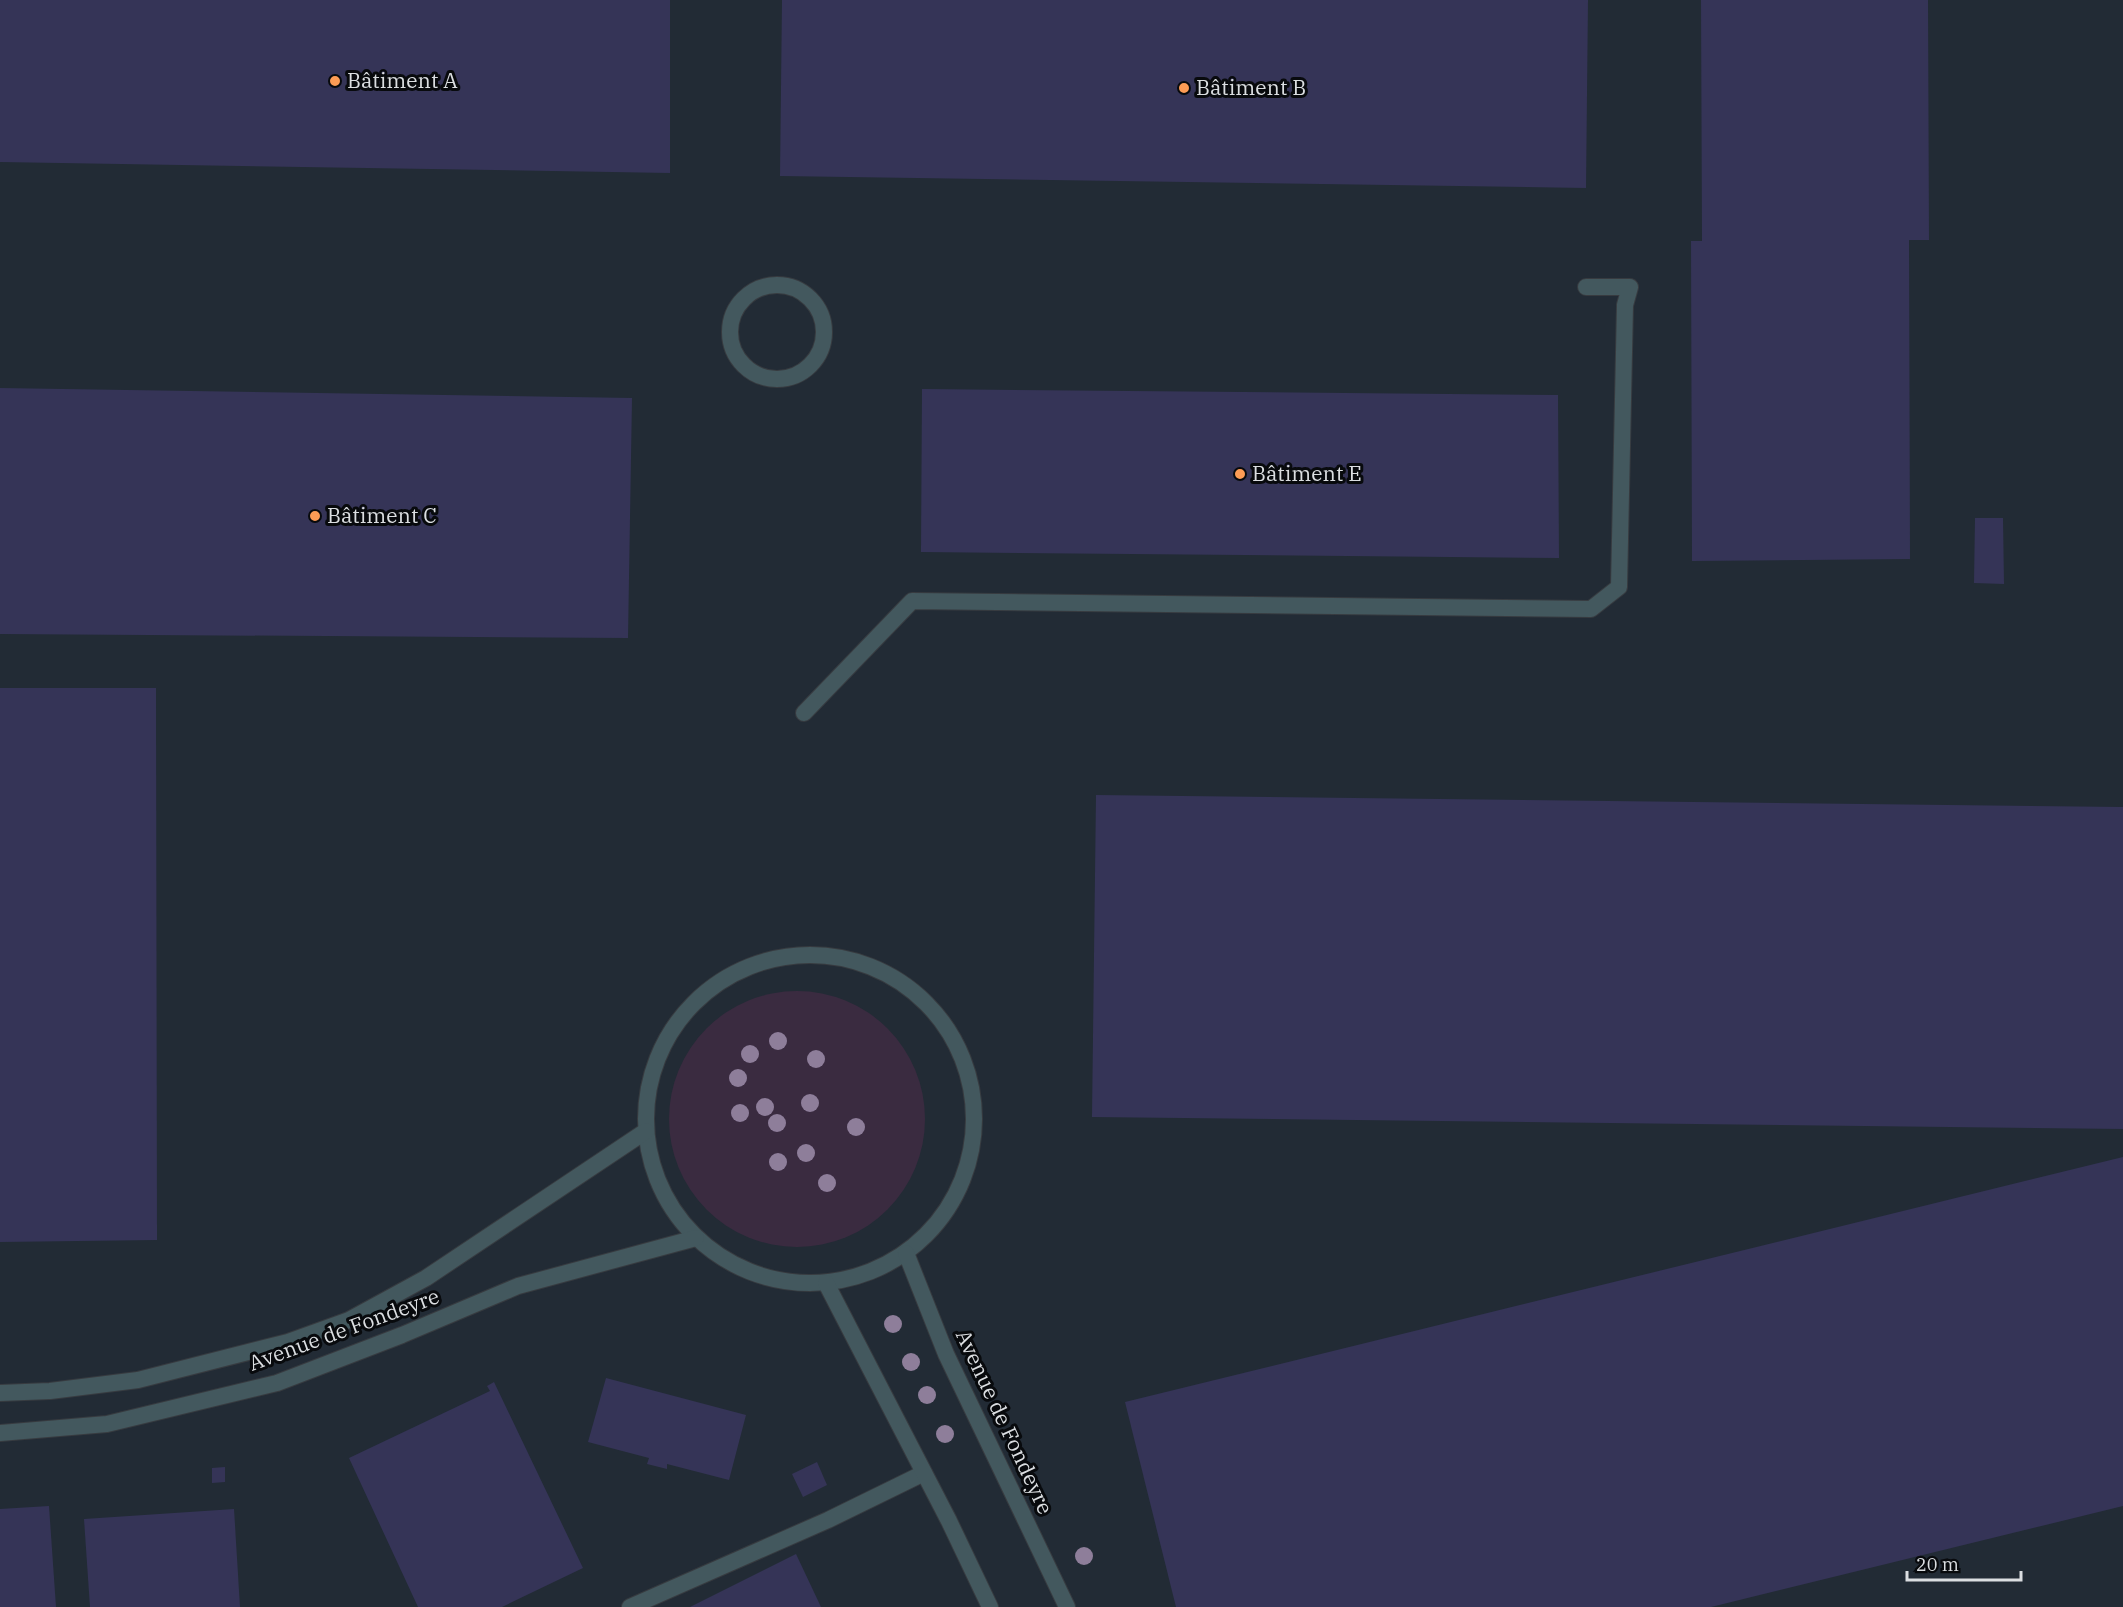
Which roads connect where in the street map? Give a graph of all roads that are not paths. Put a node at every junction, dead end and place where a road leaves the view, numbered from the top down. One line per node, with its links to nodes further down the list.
1 (1586, 287): 3 (street)
2 (730, 333): 2 (street)
3 (804, 713)
4 (646, 1131): 5 (street); 6 (street); 8 (street, Avenue de Fondeyre)
5 (696, 1238): 7 (street); 9 (street, Avenue de Fondeyre)
6 (906, 1253): 7 (street); 13 (street, Avenue de Fondeyre)
7 (826, 1283): 10 (street)
8 (0, 1393)
9 (0, 1433)
10 (924, 1473): 11 (street); 12 (street)
11 (630, 1607)
12 (990, 1607)
13 (1067, 1607)

